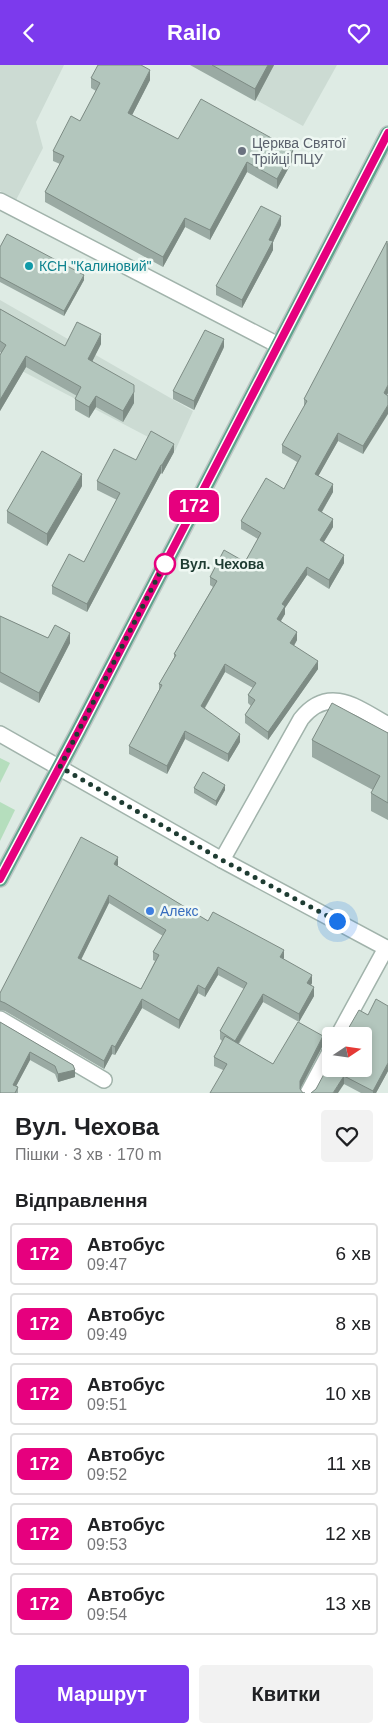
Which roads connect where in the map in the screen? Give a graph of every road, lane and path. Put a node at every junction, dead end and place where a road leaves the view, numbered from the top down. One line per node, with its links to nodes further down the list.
1 (388, 133): 3 (main road)
2 (0, 201): 3 (street)
3 (278, 345): 6 (main road)
4 (388, 725): 7 (street)
5 (0, 734): 6 (street)
6 (60, 767): 7 (street); 8 (main road)
7 (222, 860): 9 (street)
8 (0, 879)
9 (387, 948): 11 (street)
10 (0, 1019): 13 (street)
11 (343, 1027)
12 (322, 1067): 14 (street)
13 (104, 1080)
14 (308, 1093)

